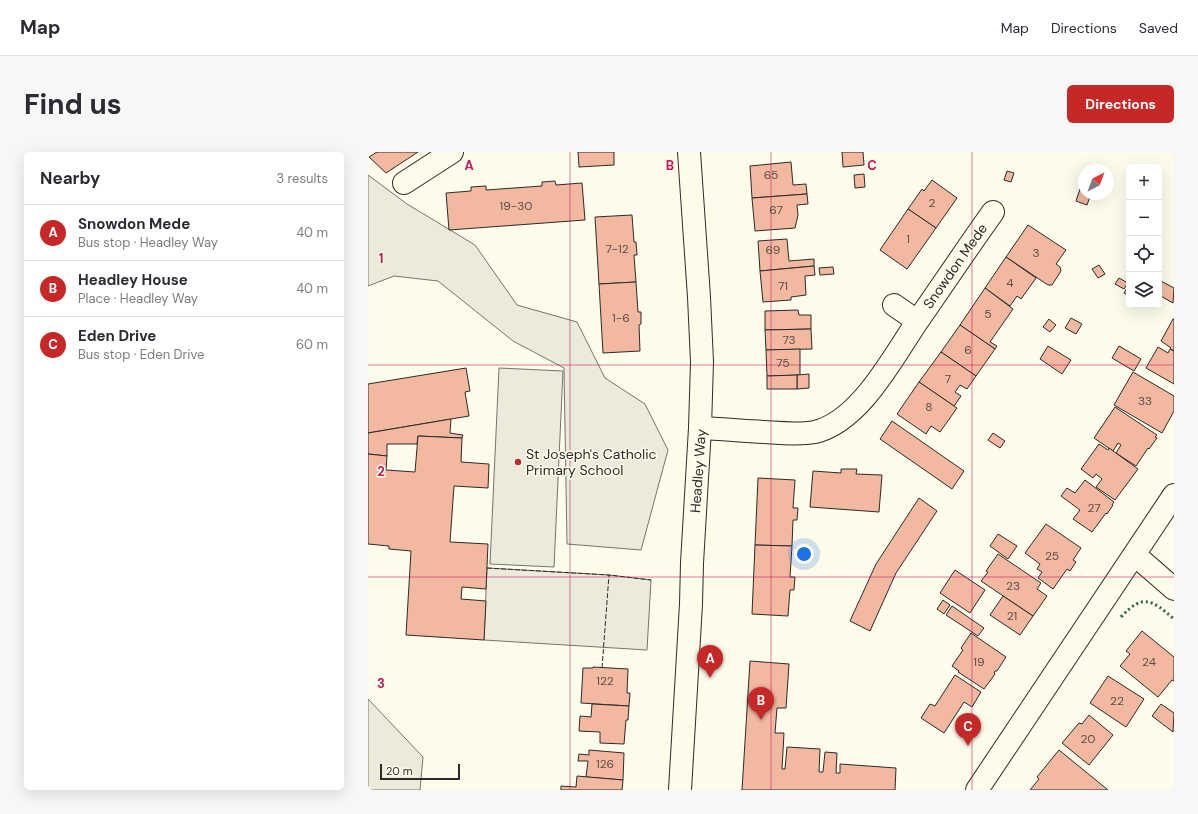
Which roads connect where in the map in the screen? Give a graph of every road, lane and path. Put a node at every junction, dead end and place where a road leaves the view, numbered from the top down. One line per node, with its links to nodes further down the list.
1 (452, 152): 3 (street)
2 (688, 152): 7 (street, Headley Way)
3 (404, 183)
4 (993, 212): 6 (street, Snowdon Mede)
5 (894, 305): 6 (street, Snowdon Mede)
6 (917, 321): 7 (street, Snowdon Mede)
7 (700, 428): 11 (street, Headley Way)
8 (1174, 495): 9 (street)
9 (1135, 555): 10 (street); 12 (street)
10 (1174, 589)
11 (680, 790)
12 (977, 790)

